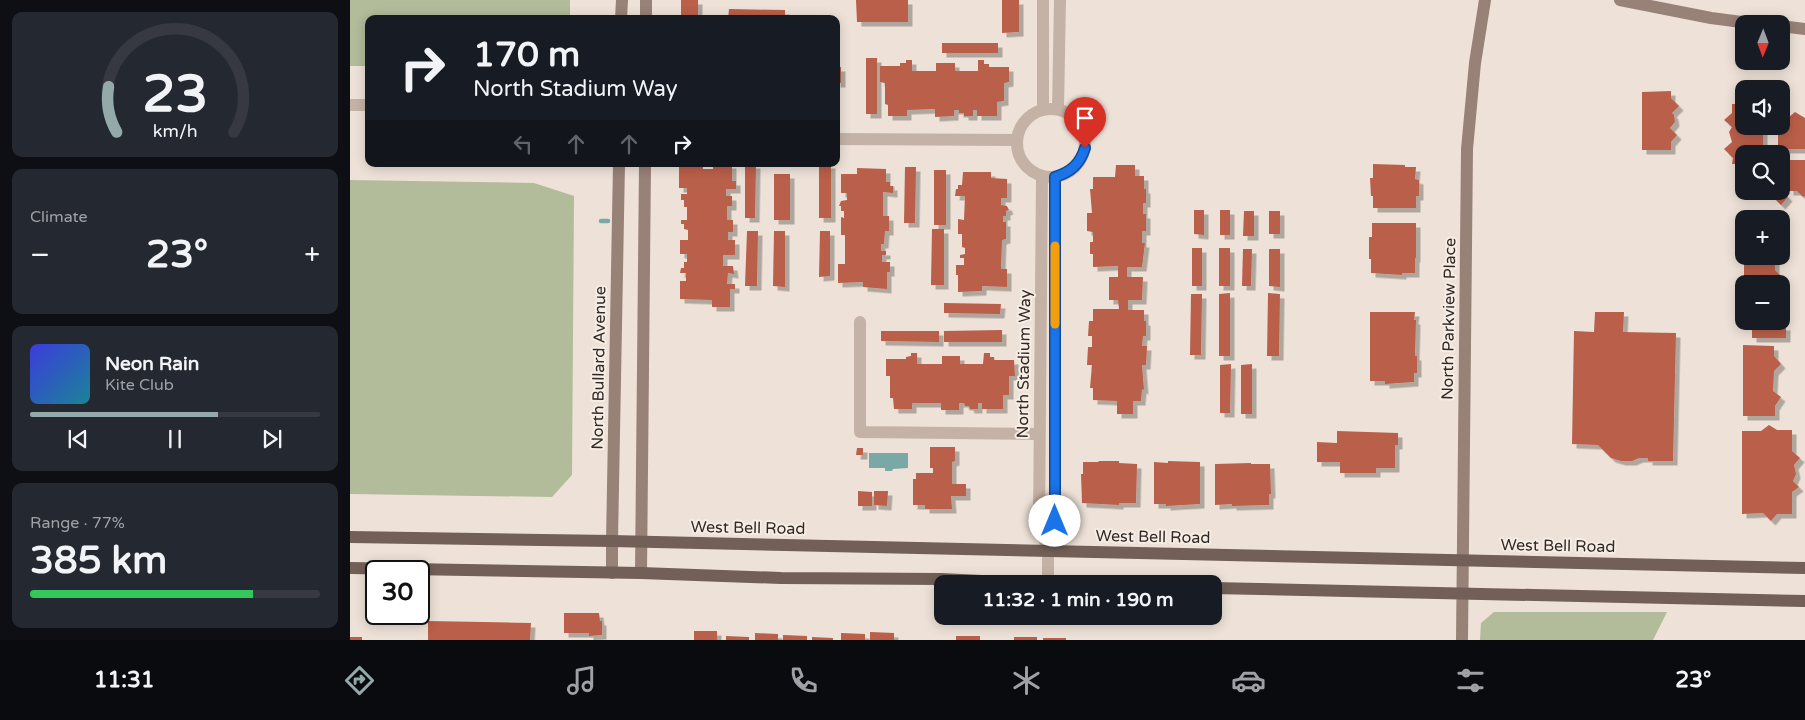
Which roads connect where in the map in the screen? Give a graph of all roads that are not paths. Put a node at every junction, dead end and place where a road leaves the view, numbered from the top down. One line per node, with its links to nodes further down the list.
1 (622, 0): 7 (main road)
2 (646, 0): 8 (main road)
3 (1044, 0): 14 (street)
4 (1060, 0): 15 (street)
5 (1485, 0): 28 (main road, North Parkview Place)
6 (1620, 0): 9 (main road)
7 (621, 15)
8 (646, 15)
9 (1735, 21)
10 (1790, 27): 11 (main road)
11 (1805, 29)
12 (350, 105): 13 (street)
13 (365, 105)
14 (1042, 109): 15 (street); 17 (street)
15 (1058, 109): 21 (street)
16 (840, 139): 17 (street)
17 (1016, 140): 20 (street)
18 (620, 167): 25 (main road, North Bullard Avenue)
19 (645, 167): 26 (main road)
20 (1042, 176): 21 (street); 23 (street, North Stadium Way)
21 (1055, 177): 27 (street, North Stadium Way)
22 (860, 322): 23 (street)
23 (1039, 434): 27 (street, North Stadium Way)
24 (350, 537): 25 (main road, West Bell Road)
25 (612, 540): 26 (main road, West Bell Road); 31 (main road, North Bullard Avenue)
26 (642, 542): 27 (main road, West Bell Road); 32 (main road)
27 (1048, 550): 28 (main road, West Bell Road); 33 (street, North Stadium Way)
28 (1464, 560): 30 (main road, West Bell Road); 36 (main road, North Parkview Place)
29 (350, 568): 31 (main road)
30 (1805, 568)
31 (612, 573): 32 (main road)
32 (641, 573): 34 (main road)
33 (1047, 575)
34 (934, 579)
35 (1222, 588): 36 (main road)
36 (1462, 594): 37 (main road); 38 (main road, North Parkview Place)
37 (1805, 601)
38 (1462, 640)

